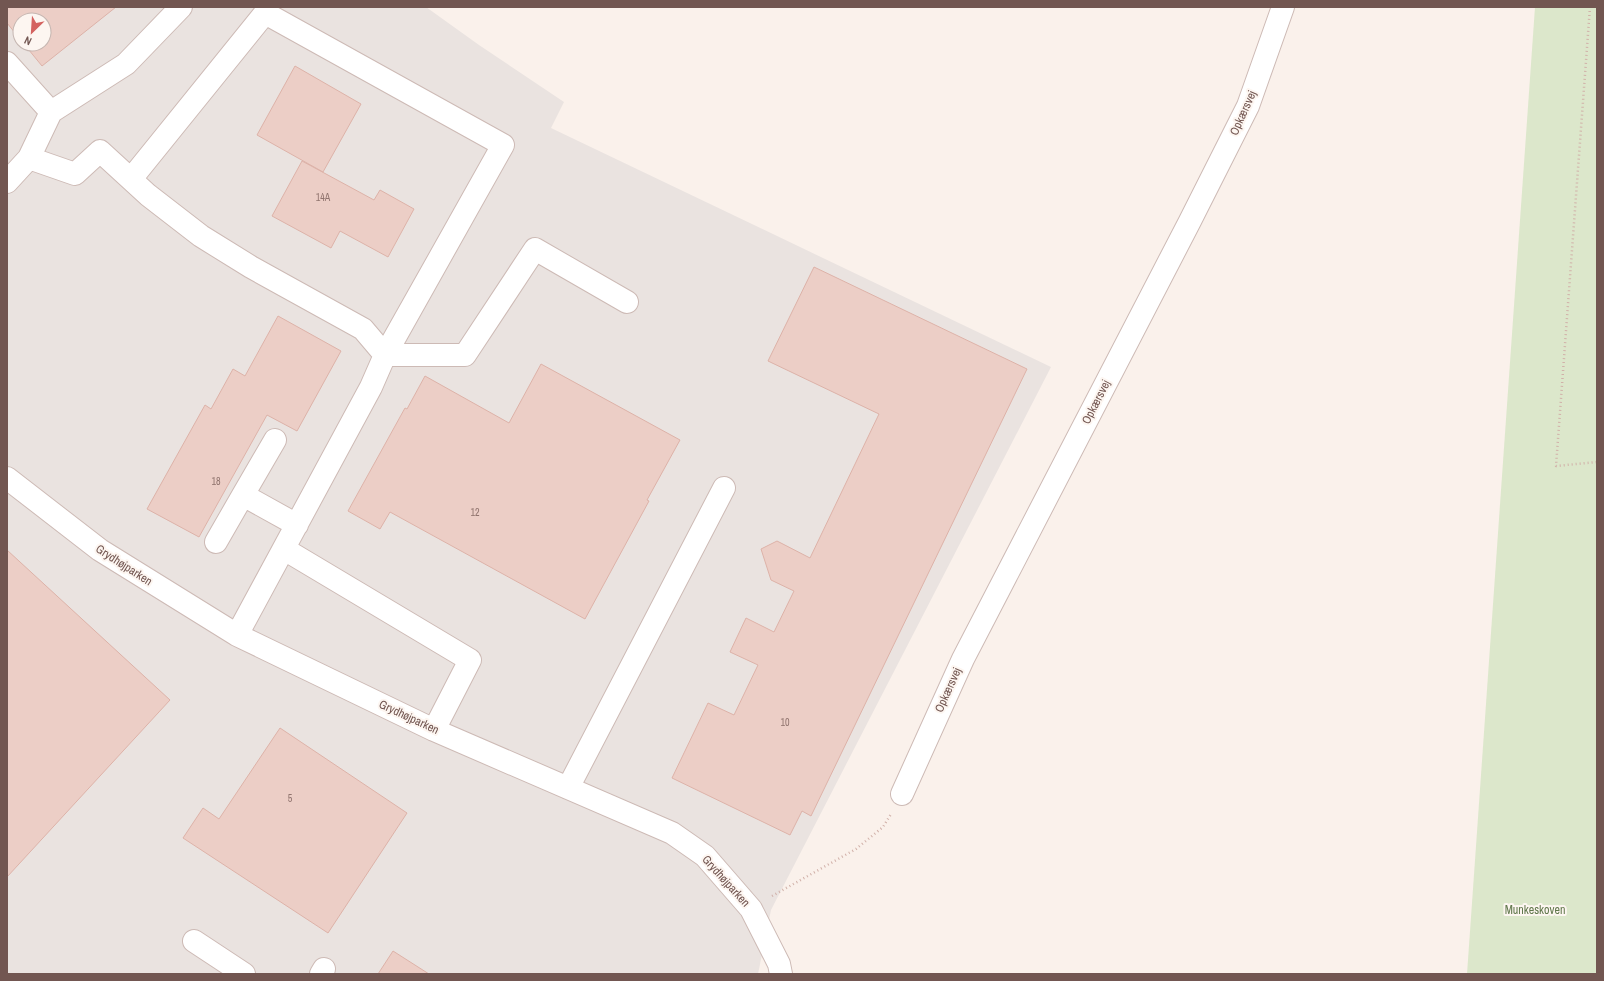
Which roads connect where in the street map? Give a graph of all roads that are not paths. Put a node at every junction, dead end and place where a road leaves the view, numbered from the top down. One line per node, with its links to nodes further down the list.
1 (181, 7): 4 (street)
2 (1283, 7): 20 (street, Opkærsvej)
3 (7, 63): 4 (street)
4 (51, 112): 5 (street)
5 (29, 158): 6 (street); 7 (street)
6 (130, 179): 9 (street); 9 (street)
7 (7, 182)
8 (627, 302): 9 (street)
9 (384, 355): 14 (street)
10 (275, 440): 13 (street)
11 (7, 478): 17 (street, Grydhøjparken)
12 (724, 488): 19 (street)
13 (243, 495): 14 (street); 15 (street)
14 (297, 525): 16 (street)
15 (216, 542)
16 (284, 549): 17 (street); 18 (street)
17 (237, 635): 18 (street, Grydhøjparken)
18 (434, 730): 19 (street, Grydhøjparken)
19 (568, 788): 23 (street, Grydhøjparken)
20 (902, 794)
21 (194, 941): 22 (street)
22 (244, 974)
23 (781, 974)

